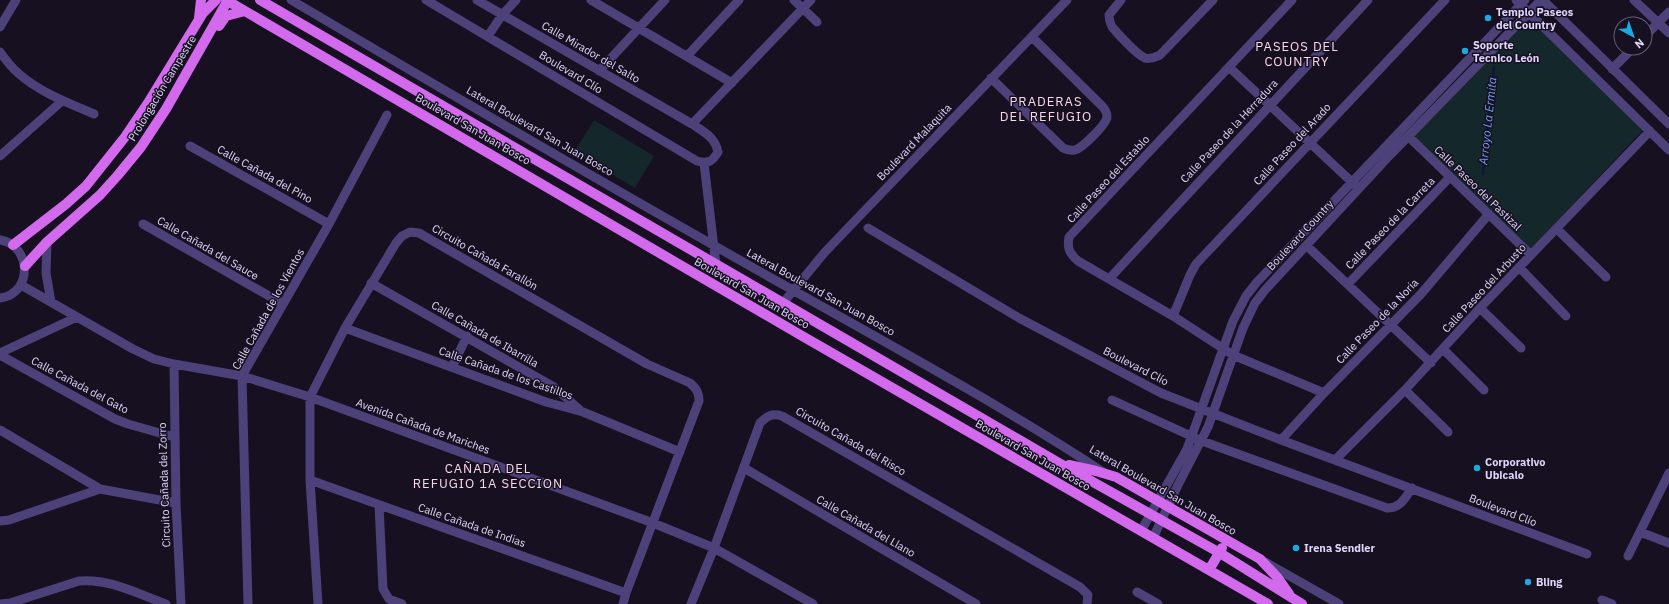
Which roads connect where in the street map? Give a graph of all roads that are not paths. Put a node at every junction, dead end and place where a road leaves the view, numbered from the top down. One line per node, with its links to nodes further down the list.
1 (16, 0): 33 (street)
2 (201, 0): 30 (main road)
3 (216, 0): 30 (main road, Prolongación Campestre)
4 (227, 0): 25 (main road, Boulevard San Juan Bosco); 40 (main road, Prolongación Campestre)
5 (291, 0): 74 (street, Lateral Boulevard San Juan Bosco)
6 (426, 0): 37 (street, Boulevard Clío)
7 (478, 0): 28 (street, Calle Mirador del Salto)
8 (516, 0): 28 (street)
9 (592, 0): 34 (street)
10 (665, 0): 34 (street)
11 (739, 0): 41 (street)
12 (794, 0): 24 (street)
13 (810, 0): 24 (street)
14 (1066, 0): 38 (street, Boulevard Malaquita)
15 (1121, 0): 16 (street)
16 (1213, 0)
17 (1292, 0): 44 (street, Calle Paseo del Establo)
18 (1368, 0): 51 (street, Calle Paseo de la Herradura)
19 (1445, 0): 58 (street, Calle Paseo del Arado)
20 (1542, 0): 27 (street, Boulevard Country); 46 (street)
21 (1634, 0): 32 (street)
22 (265, 2): 29 (main road); 76 (main road, Boulevard San Juan Bosco)
23 (1521, 2): 27 (street); 64 (street, Boulevard Country)
24 (803, 8): 31 (street); 49 (street)
25 (245, 11): 29 (main road, Boulevard San Juan Bosco); 40 (main road)
26 (1669, 12): 32 (street)
27 (1529, 13): 56 (street); 57 (street, Boulevard Country)
28 (502, 15): 37 (street); 47 (street, Calle Mirador del Salto)
29 (259, 20): 78 (main road, Boulevard San Juan Bosco)
30 (198, 22): 73 (main road, Prolongación Campestre)
31 (817, 22)
32 (1658, 23): 35 (street); 36 (street)
33 (0, 27)
34 (638, 28): 41 (street); 47 (street)
35 (1653, 28)
36 (1669, 33)
37 (488, 36): 62 (street, Boulevard Clío)
38 (1032, 37): 48 (street, Boulevard Malaquita); 48 (street)
39 (0, 52): 43 (street)
40 (198, 53): 72 (main road, Prolongación Campestre)
41 (687, 56): 49 (street)
42 (1625, 56): 46 (street)
43 (8, 62): 45 (street); 50 (street)
44 (1230, 67): 51 (street); 83 (street, Calle Paseo del Establo)
45 (0, 68)
46 (1612, 69): 55 (street)
47 (599, 71): 54 (street, Calle Mirador del Salto)
48 (991, 78): 87 (street, Boulevard Malaquita)
49 (732, 83): 54 (street)
50 (62, 101): 52 (street); 61 (street)
51 (1270, 105): 58 (street); 83 (street, Calle Paseo de la Herradura)
52 (94, 114)
53 (387, 115): 68 (street, Calle Cañada de los Vientos)
54 (692, 124): 62 (street, Calle Mirador del Salto)
55 (1669, 124)
56 (1650, 132): 60 (street); 70 (street, Calle Paseo del Arbusto)
57 (1409, 137): 63 (street, Calle Paseo del Pastizal); 65 (street, Boulevard Country)
58 (1310, 143): 64 (street); 93 (street, Calle Paseo del Arado)
59 (190, 146): 68 (street, Calle Cañada del Pino)
60 (1669, 150)
61 (0, 156)
62 (704, 163): 74 (street)
63 (1449, 178): 66 (street, Calle Paseo del Pastizal); 85 (street, Calle Paseo de la Carreta)
64 (1352, 182): 65 (street); 99 (street, Boulevard Country)
65 (1359, 189): 75 (street, Boulevard Country)
66 (1488, 215): 77 (street, Calle Paseo del Pastizal); 96 (street, Calle Paseo de la Noria)
67 (143, 224): 91 (street, Calle Cañada del Sauce)
68 (329, 224): 91 (street, Calle Cañada de los Vientos)
69 (868, 228): 113 (street, Boulevard Clío)
70 (1557, 229): 77 (street, Calle Paseo del Arbusto); 82 (street)
71 (0, 240): 73 (street)
72 (47, 242): 80 (main road, Prolongación Campestre); 89 (street)
73 (12, 245): 80 (street)
74 (714, 245): 79 (street); 87 (street, Lateral Boulevard San Juan Bosco)
75 (1307, 246): 85 (street); 103 (street, Boulevard Country)
76 (684, 247): 78 (main road); 79 (main road, Boulevard San Juan Bosco)
77 (1531, 255): 81 (street, Calle Paseo del Arbusto)
78 (675, 262): 139 (main road, Boulevard San Juan Bosco)
79 (716, 265): 90 (main road, Boulevard San Juan Bosco)
80 (25, 266): 86 (street)
81 (1519, 267): 92 (street, Calle Paseo del Arbusto); 94 (street)
82 (1606, 277)
83 (1109, 279): 93 (street, Calle Paseo del Establo)
84 (371, 283): 97 (street, Circuito Cañada Farallón); 98 (street, Calle Cañada de Ibarrilla); 122 (street, Circuito Cañada Farallón)
85 (1348, 284): 96 (street)
86 (21, 285): 88 (street); 89 (street, Avenida Cañada de Mariches)
87 (793, 290): 90 (street, Boulevard Malaquita); 126 (street, Lateral Boulevard San Juan Bosco)
88 (0, 298)
89 (51, 302): 95 (street, Avenida Cañada de Mariches)
90 (782, 303): 124 (main road, Boulevard San Juan Bosco)
91 (282, 304): 107 (street, Calle Cañada de los Vientos)
92 (1480, 308): 100 (street); 101 (street, Calle Paseo del Arbusto)
93 (1173, 316): 99 (street, Calle Paseo del Establo)
94 (1566, 316)
95 (77, 317): 102 (street); 105 (street, Avenida Cañada de Mariches)
96 (1390, 325): 104 (street); 110 (street, Calle Paseo de la Noria)
97 (345, 328): 106 (street, Calle Cañada de los Castillos); 111 (street, Circuito Cañada Farallón)
98 (467, 336): 106 (street); 114 (street, Calle Cañada de Ibarrilla)
99 (1223, 347): 103 (street, Calle Paseo del Establo); 113 (street, Boulevard Country)
100 (1521, 348)
101 (1443, 349): 104 (street, Calle Paseo del Arbusto); 109 (street)
102 (0, 354): 118 (street, Calle Cañada del Gato)
103 (1233, 355): 110 (street, Calle Paseo del Establo); 115 (street, Boulevard Country)
104 (1431, 363): 108 (street, Calle Paseo del Arbusto)
105 (174, 364): 107 (street, Avenida Cañada de Mariches); 118 (street, Circuito Cañada del Zorro)
106 (452, 367): 114 (street, Calle Cañada de los Castillos)
107 (242, 376): 111 (street, Avenida Cañada de Mariches); 157 (street, Calle Cañada de los Vientos)
108 (1405, 390): 117 (street); 123 (street, Calle Paseo del Arbusto)
109 (1484, 390)
110 (1324, 393): 120 (street, Calle Paseo de la Noria)
111 (310, 397): 128 (street, Circuito Cañada Farallón); 138 (street, Avenida Cañada de Mariches)
112 (1112, 400): 119 (street)
113 (1201, 408): 115 (street, Boulevard Clío); 119 (street, Boulevard Country)
114 (583, 412): 122 (street, Calle Cañada de los Castillos)
115 (1213, 414): 120 (street, Boulevard Clío); 121 (street, Boulevard Country)
116 (0, 430): 130 (street)
117 (1448, 432)
118 (174, 437): 132 (street, Circuito Cañada del Zorro)
119 (1191, 437): 121 (street); 131 (street, Boulevard Country)
120 (1281, 440): 123 (street, Boulevard Clío)
121 (1202, 441): 129 (street); 134 (street, Boulevard Country)
122 (680, 452): 138 (street, Circuito Cañada Farallón)
123 (1335, 460): 129 (street, Boulevard Clío)
124 (1059, 463): 126 (main road); 135 (main road, Boulevard San Juan Bosco)
125 (744, 468): 144 (street, Circuito Cañada del Risco); 163 (street, Calle Cañada del Llano); 164 (street, Circuito Cañada del Risco)
126 (1106, 474): 131 (main road, Lateral Boulevard San Juan Bosco)
127 (1668, 476): 140 (street)
128 (310, 480): 133 (street, Calle Cañada de Indias); 158 (street, Circuito Cañada Farallón)
129 (1412, 488): 146 (street, Boulevard Clío)
130 (100, 489): 132 (street); 136 (street)
131 (1158, 502): 134 (main road, Lateral Boulevard San Juan Bosco); 135 (street, Boulevard Country)
132 (176, 503): 156 (street, Circuito Cañada del Zorro)
133 (379, 505): 150 (street, Calle Cañada de Indias); 159 (street)
134 (1168, 508): 137 (street, Boulevard Country); 142 (main road, Lateral Boulevard San Juan Bosco)
135 (1151, 514): 137 (main road, Boulevard San Juan Bosco); 139 (street, Boulevard Country)
136 (0, 521)
137 (1162, 521): 141 (street, Boulevard Country); 145 (main road, Boulevard San Juan Bosco)
138 (653, 523): 144 (street, Avenida Cañada de Mariches); 150 (street, Circuito Cañada Farallón)
139 (1141, 531): 141 (main road, Boulevard San Juan Bosco)
140 (1640, 532): 143 (street); 147 (street)
141 (1153, 538): 149 (main road, Boulevard San Juan Bosco)
142 (1226, 540): 145 (main road); 148 (main road, Lateral Boulevard San Juan Bosco)
143 (1669, 543)
144 (714, 548): 161 (street, Circuito Cañada del Risco); 162 (street, Avenida Cañada de Mariches)
145 (1220, 553): 149 (main road); 152 (main road, Boulevard San Juan Bosco)
146 (1587, 554)
147 (1628, 556)
148 (1260, 560): 152 (main road); 168 (street, Lateral Boulevard San Juan Bosco)
149 (1209, 570): 166 (main road, Boulevard San Juan Bosco)
150 (626, 592): 160 (street, Circuito Cañada Farallón)
151 (1136, 592): 165 (street)
152 (1292, 598): 167 (main road, Boulevard San Juan Bosco)
153 (1602, 600): 169 (street)
154 (0, 604): 155 (street)
155 (166, 604)
156 (181, 604)
157 (248, 604)
158 (318, 604)
159 (402, 604)
160 (623, 604)
161 (691, 604)
162 (813, 604)
163 (976, 604)
164 (1087, 604)
165 (1158, 604)
166 (1268, 604)
167 (1302, 604)
168 (1339, 604)
169 (1612, 604)

